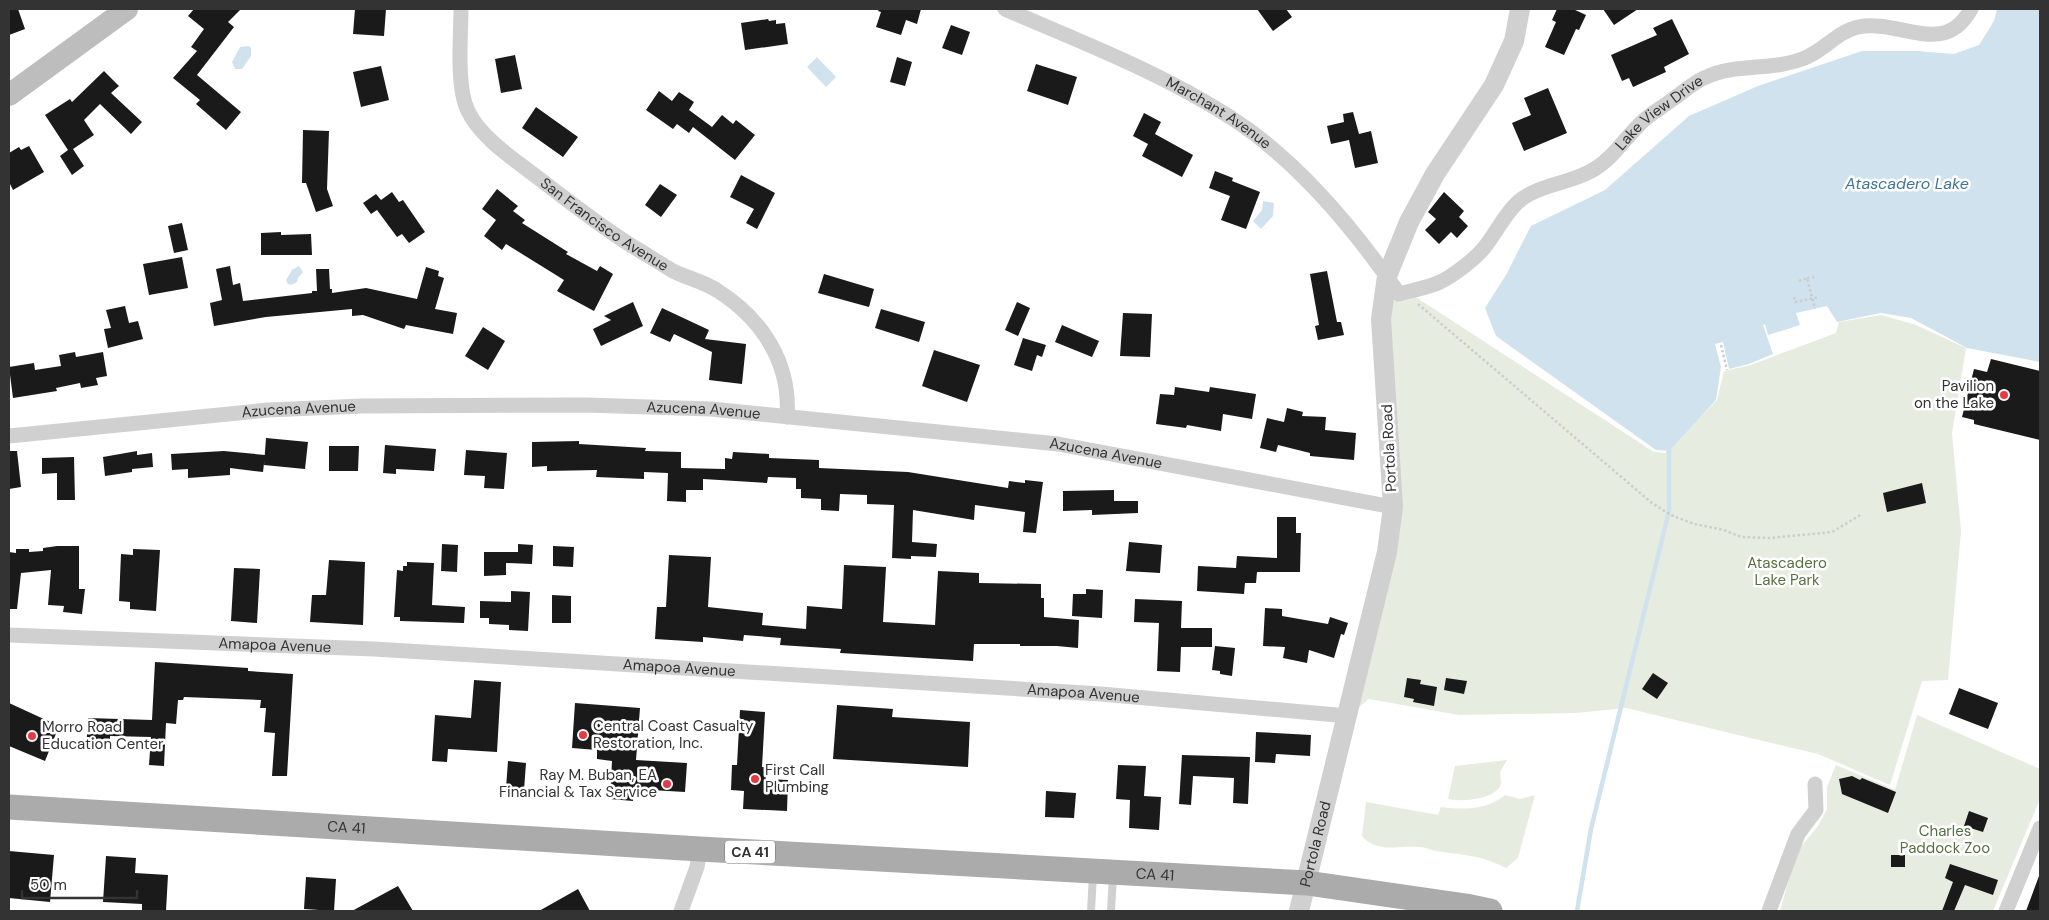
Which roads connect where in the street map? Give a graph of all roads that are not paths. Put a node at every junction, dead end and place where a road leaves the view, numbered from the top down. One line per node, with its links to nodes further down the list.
1 (126, 9): 6 (main road)
2 (461, 9): 8 (street, San Francisco Avenue)
3 (1005, 9): 7 (street, Marchant Avenue)
4 (1520, 9): 7 (street, Portola Road)
5 (1971, 9): 7 (street, Lake View Drive)
6 (9, 95)
7 (1387, 276): 10 (street, Portola Road)
8 (787, 417): 9 (street, Azucena Avenue); 10 (street, Azucena Avenue)
9 (9, 436)
10 (1393, 507): 12 (street, Portola Road)
11 (9, 635): 12 (street, Amapoa Avenue)
12 (1348, 716): 18 (street, Portola Road)
13 (1815, 784): 24 (street)
14 (9, 807): 16 (main road, CA 41 / CA 41)
15 (2039, 834): 25 (street)
16 (700, 849): 17 (main road, CA 41 / CA 41); 19 (street)
17 (1103, 871): 18 (main road, CA 41 / CA 41); 20 (lane); 21 (lane)
18 (1306, 883): 22 (street, Portola Road); 23 (main road, CA 41 / CA 41)
19 (681, 911)
20 (1091, 911)
21 (1111, 911)
22 (1299, 911)
23 (1490, 911)
24 (1769, 911)
25 (2006, 911)

